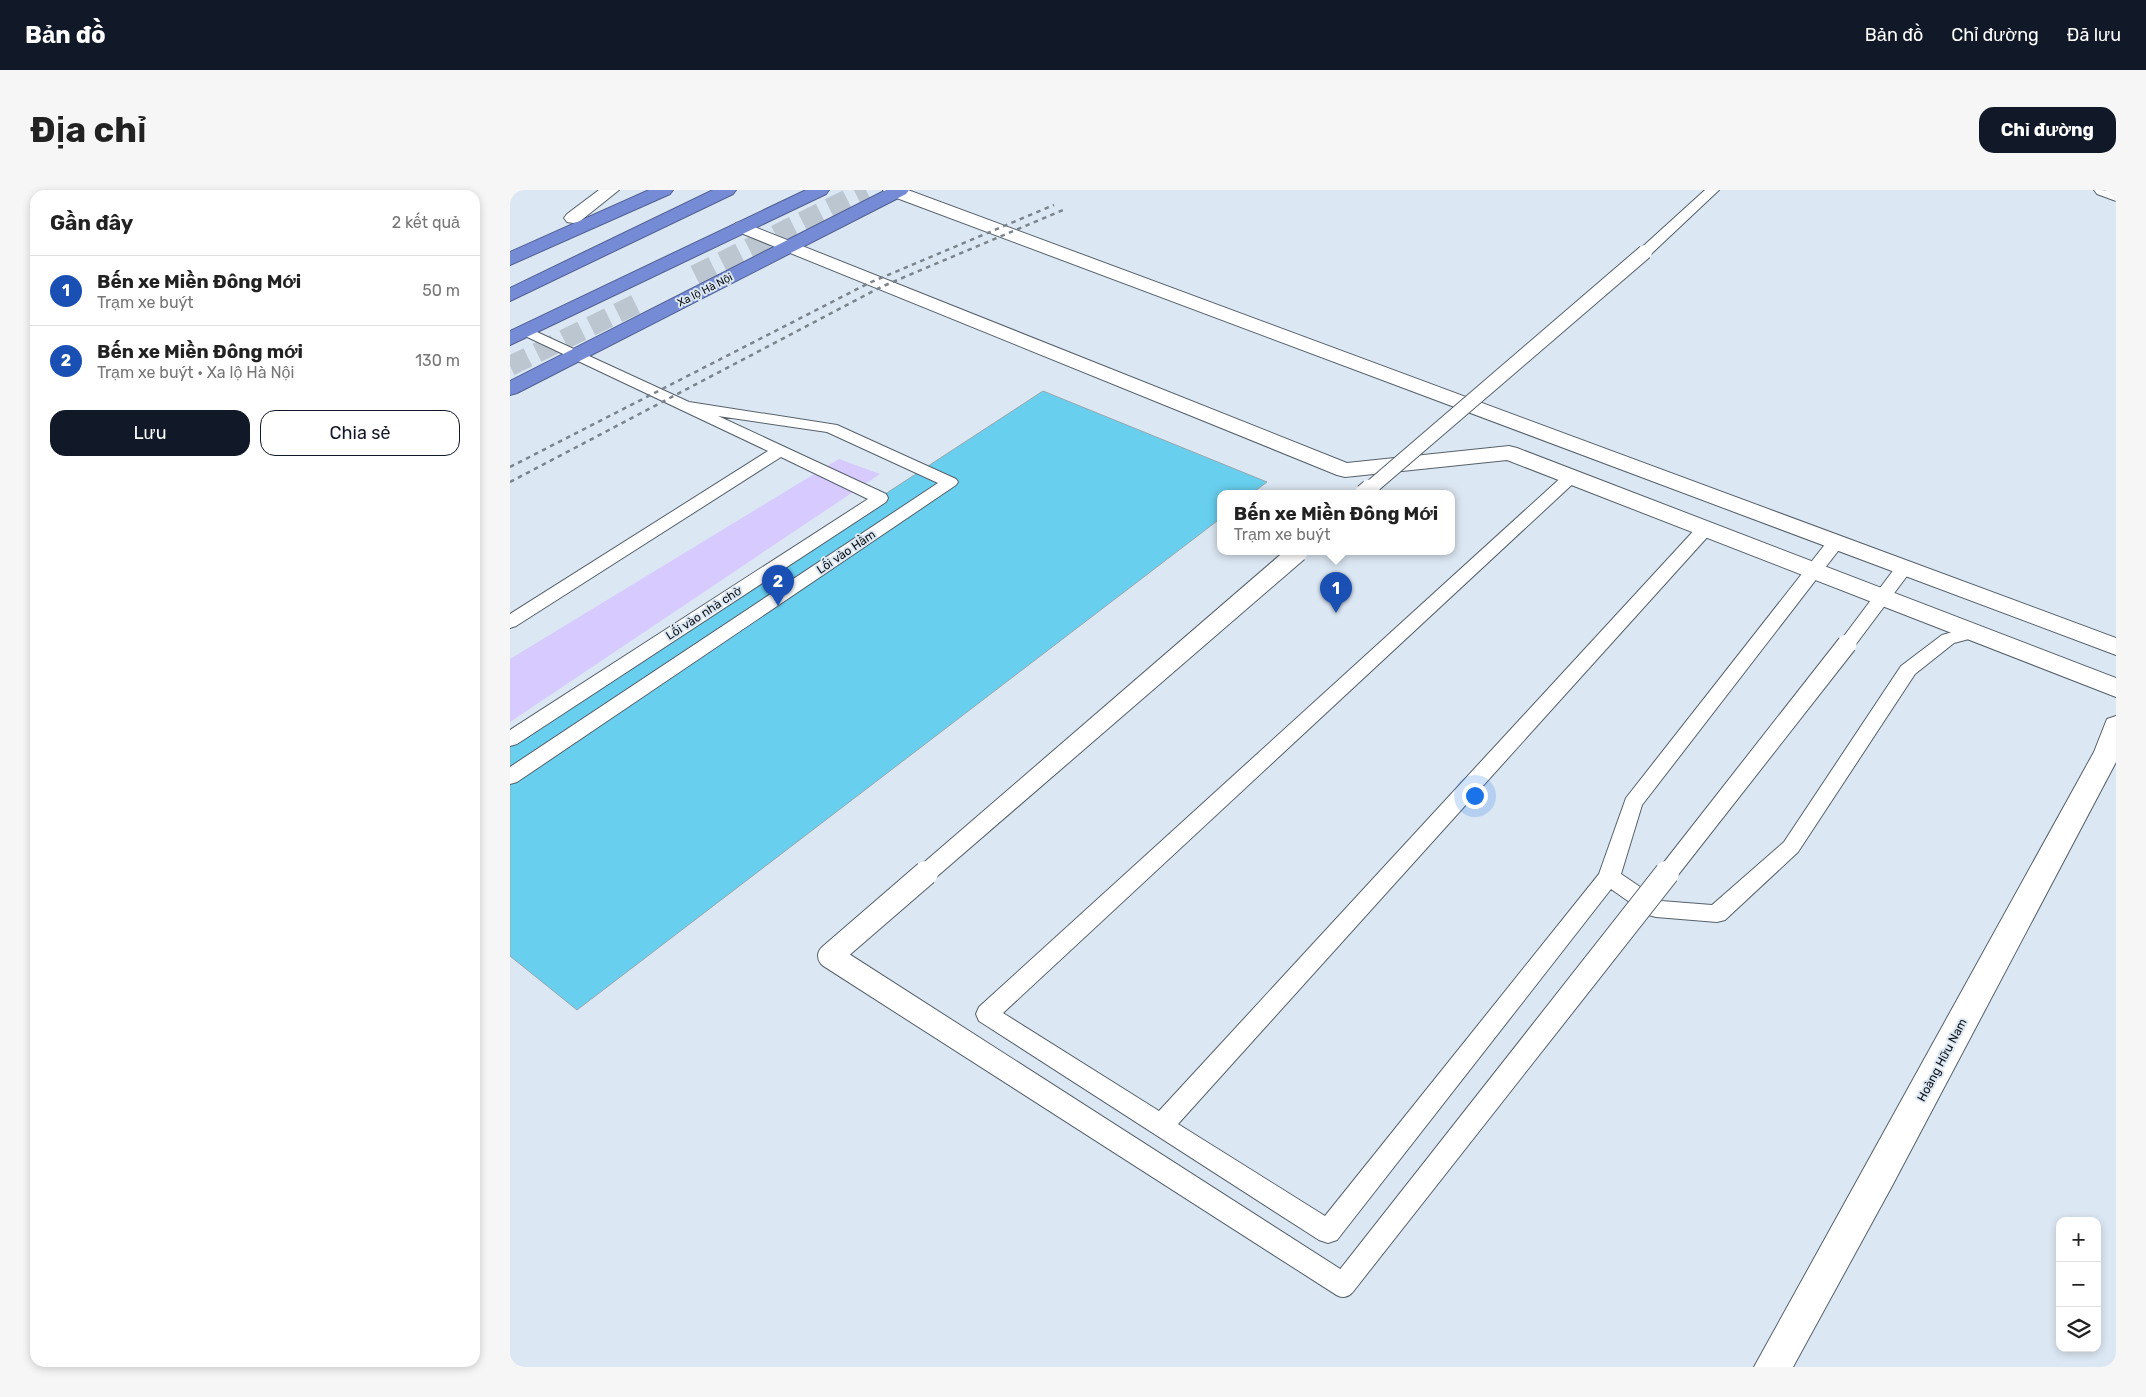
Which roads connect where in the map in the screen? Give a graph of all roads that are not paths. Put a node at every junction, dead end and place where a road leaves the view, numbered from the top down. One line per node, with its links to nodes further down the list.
1 (610, 190): 10 (street)
2 (636, 190): 10 (highway)
3 (664, 190): 14 (highway)
4 (727, 190): 16 (highway)
5 (820, 190): 11 (highway)
6 (1713, 190): 24 (lane, bridge)
7 (2103, 190): 9 (street)
8 (896, 191): 13 (highway, Xa lộ Hà Nội); 26 (street)
9 (2116, 196)
10 (573, 218): 12 (highway)
11 (742, 227): 13 (street); 18 (highway)
12 (510, 246)
13 (789, 247): 19 (highway, Xa lộ Hà Nội); 23 (street)
14 (510, 259)
15 (694, 276): 17 (highway)
16 (510, 295)
17 (636, 304)
18 (518, 335): 19 (lane)
19 (577, 356): 20 (highway, Xa lộ Hà Nội); 21 (lane)
20 (510, 389)
21 (684, 406): 22 (lane); 37 (lane, Lối vào Hầm)
22 (780, 451): 31 (lane); 35 (lane, Lối vào nhà chờ)
23 (1571, 477): 25 (street); 39 (lane)
24 (1369, 490)
25 (1705, 529): 29 (street); 39 (lane)
26 (1836, 542): 28 (street); 29 (lane)
27 (1295, 555): 30 (lane, bridge)
28 (1904, 568): 30 (lane); 33 (street)
29 (1814, 570): 30 (street); 38 (lane)
30 (1882, 597): 32 (street)
31 (515, 613)
32 (1974, 632): 34 (street); 38 (lane)
33 (2116, 647)
34 (2116, 688)
35 (510, 739)
36 (2113, 740): 40 (street, Hoàng Hữu Nam)
37 (510, 777)
38 (1609, 877): 39 (lane)
39 (1161, 1126)
40 (1773, 1367)

